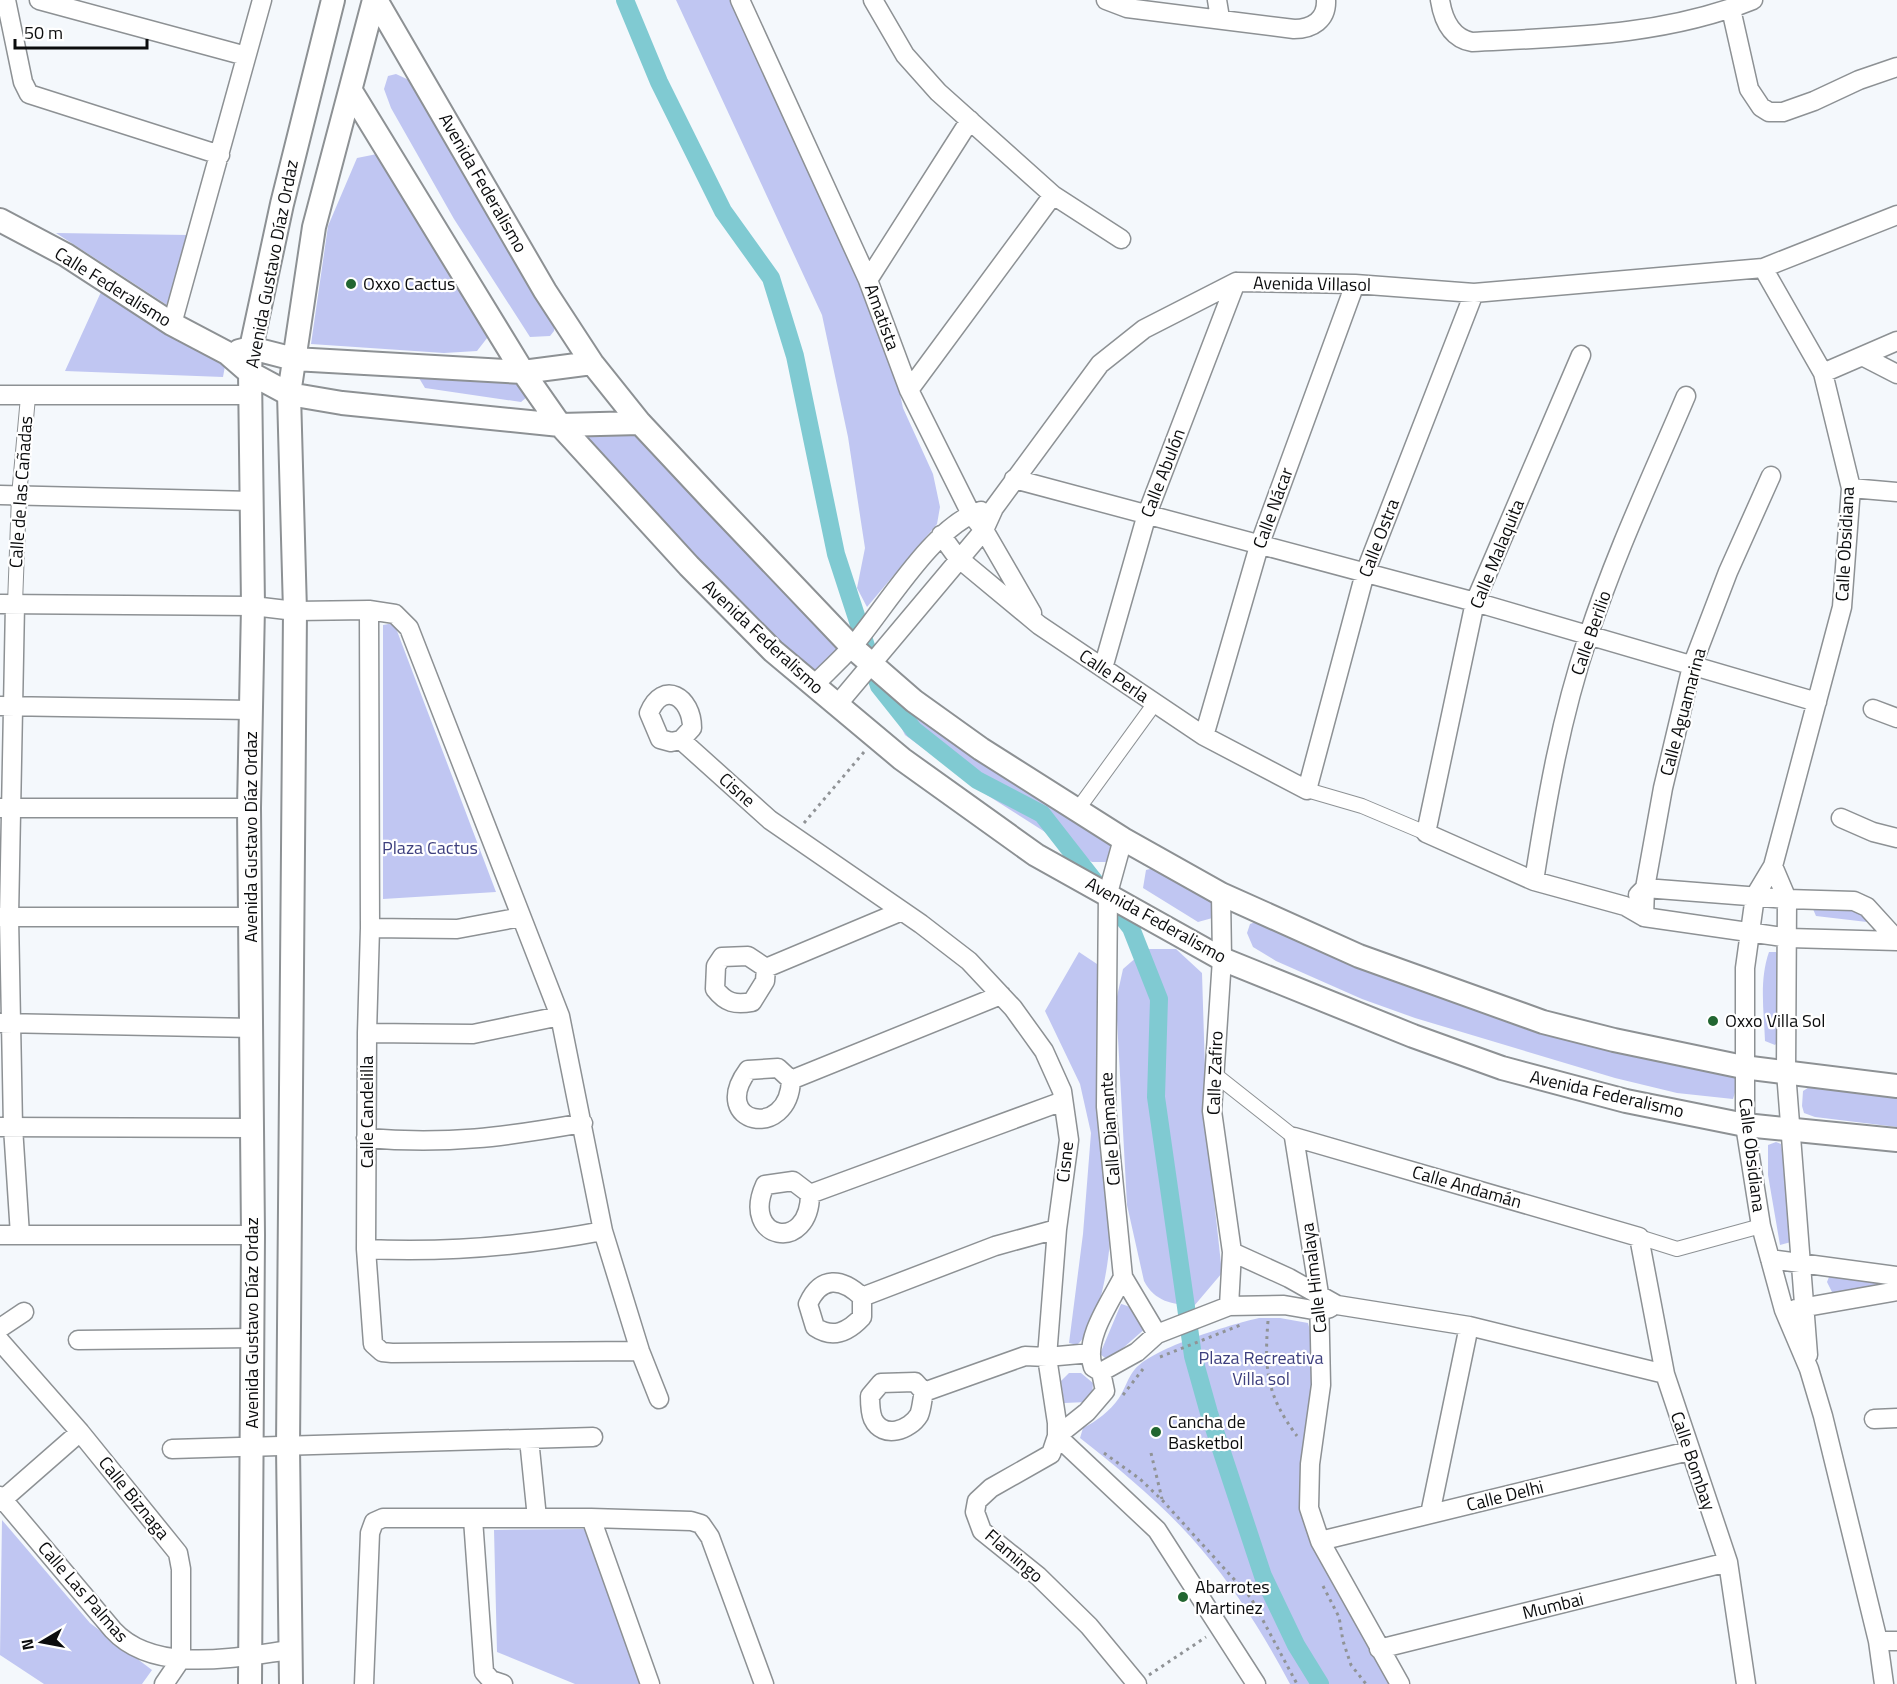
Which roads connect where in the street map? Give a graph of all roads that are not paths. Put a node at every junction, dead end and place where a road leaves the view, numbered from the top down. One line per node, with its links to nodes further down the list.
1 (6, 0): 18 (street)
2 (39, 0): 14 (street)
3 (262, 0): 14 (street)
4 (333, 0): 30 (street, Avenida Gustavo Díaz Ordaz)
5 (375, 0): 16 (street, Avenida Gustavo Díaz Ordaz); 35 (street, Avenida Federalismo)
6 (740, 0): 24 (street, Amatista)
7 (873, 0): 17 (street)
8 (1106, 0): 12 (street)
9 (1326, 0): 12 (street)
10 (1440, 0): 13 (street)
11 (1753, 0): 13 (street)
12 (1219, 9)
13 (1731, 9): 15 (street)
14 (246, 56): 18 (street)
15 (1897, 67)
16 (351, 91): 34 (street, Avenida Gustavo Díaz Ordaz); 36 (street, Avenida Federalismo)
17 (970, 120): 19 (street); 24 (street)
18 (220, 155): 28 (street)
19 (1053, 195): 22 (street); 40 (street)
20 (1897, 215): 23 (street)
21 (0, 220): 28 (street, Calle Federalismo)
22 (1121, 238)
23 (1762, 268): 27 (street); 37 (street, Calle Obsidiana)
24 (868, 280): 40 (street, Amatista)
25 (1236, 282): 26 (street, Avenida Villasol); 48 (street, Avenida Villasol); 56 (street, Calle Abulón)
26 (1355, 284): 27 (street, Avenida Villasol); 59 (street, Calle Nácar)
27 (1474, 293): 61 (street, Calle Ostra)
28 (172, 324): 31 (street, Calle Federalismo)
29 (1897, 341): 33 (street)
30 (251, 348): 31 (street); 34 (street); 39 (street, Avenida Gustavo Díaz Ordaz)
31 (226, 353): 39 (street, Calle Federalismo)
32 (1581, 355): 62 (street, Calle Malaquita)
33 (1862, 356): 37 (street); 38 (street)
34 (294, 359): 36 (street); 41 (street, Avenida Gustavo Díaz Ordaz)
35 (592, 363): 36 (street); 45 (street, Avenida Federalismo)
36 (523, 372): 46 (street, Avenida Federalismo)
37 (1823, 374): 49 (street, Calle Obsidiana)
38 (1897, 374)
39 (249, 384): 41 (street); 44 (street); 53 (street, Avenida Gustavo Díaz Ordaz)
40 (909, 390): 55 (street, Amatista)
41 (289, 394): 46 (street); 66 (street, Avenida Gustavo Díaz Ordaz)
42 (0, 395): 44 (street)
43 (1686, 396): 68 (street, Calle Berilio)
44 (28, 397): 52 (street, Calle de las Cañadas)
45 (640, 423): 46 (street); 69 (street, Avenida Federalismo)
46 (560, 425): 73 (street, Avenida Federalismo)
47 (1771, 476): 71 (street, Calle Aguamarina)
48 (1014, 479): 54 (street, Avenida Villasol); 56 (street)
49 (1851, 488): 50 (street); 74 (street, Calle Obsidiana)
50 (1897, 492)
51 (0, 495): 52 (street)
52 (19, 496): 53 (street); 63 (street, Calle de las Cañadas)
53 (253, 501): 64 (street, Avenida Gustavo Díaz Ordaz)
54 (994, 508): 55 (street); 57 (street, Avenida Villasol)
55 (971, 514): 57 (street, Amatista); 58 (street)
56 (1147, 514): 59 (street); 72 (street, Calle Abulón)
57 (984, 530): 60 (street, Avenida Villasol); 67 (street, Amatista)
58 (941, 535): 60 (street, Calle Perla); 69 (street)
59 (1259, 546): 61 (street); 81 (street, Calle Nácar)
60 (957, 558): 67 (street, Calle Perla); 70 (street, Avenida Villasol)
61 (1365, 573): 62 (street); 83 (street, Calle Ostra)
62 (1475, 602): 68 (street); 88 (street, Calle Malaquita)
63 (8, 604): 64 (street); 77 (street, Calle de las Cañadas)
64 (253, 606): 66 (street); 79 (street, Avenida Gustavo Díaz Ordaz)
65 (369, 610): 66 (street); 100 (street); 104 (street, Calle Candelilla)
66 (296, 612): 170 (street, Avenida Gustavo Díaz Ordaz)
67 (1039, 625): 72 (street, Calle Perla)
68 (1588, 636): 71 (street); 92 (street, Calle Berilio)
69 (852, 647): 70 (street, Avenida Federalismo); 73 (street)
70 (871, 665): 76 (street, Avenida Villasol); 86 (street, Avenida Federalismo)
71 (1692, 666): 74 (street); 93 (street, Calle Aguamarina)
72 (1102, 668): 75 (street, Calle Perla)
73 (813, 686): 76 (street, Avenida Federalismo)
74 (1817, 702): 91 (street, Calle Obsidiana)
75 (1155, 703): 81 (street, Calle Perla); 86 (street)
76 (837, 705): 94 (street, Avenida Federalismo)
77 (7, 706): 79 (street); 84 (street, Calle de las Cañadas)
78 (1873, 709): 80 (street)
79 (251, 710): 85 (street, Avenida Gustavo Díaz Ordaz)
80 (1897, 718)
81 (1204, 736): 83 (street, Calle Perla)
82 (681, 740): 99 (street, Cisne)
83 (1307, 790): 88 (street)
84 (5, 808): 85 (street); 101 (street, Calle de las Cañadas)
85 (249, 808): 102 (street, Avenida Gustavo Díaz Ordaz)
86 (1078, 809): 89 (street, Avenida Federalismo)
87 (1841, 818): 90 (street)
88 (1426, 832): 92 (street)
89 (1123, 838): 94 (street, Calle Diamante); 95 (street, Avenida Federalismo)
90 (1897, 838)
91 (1773, 866): 96 (street, Calle Obsidiana); 97 (street, Calle Obsidiana)
92 (1534, 881): 98 (street)
93 (1645, 888): 96 (street); 98 (street); 103 (street, Calle Aguamarina)
94 (1108, 893): 108 (street, Avenida Federalismo); 142 (street, Calle Diamante)
95 (1221, 894): 108 (street, Calle Zafiro); 115 (street, Avenida Federalismo)
96 (1755, 896): 97 (street); 105 (street, Calle Obsidiana)
97 (1787, 899): 106 (street, Calle Obsidiana); 107 (street)
98 (1625, 906): 103 (street)
99 (902, 911): 109 (street); 110 (street, Cisne)
100 (521, 916): 104 (street); 111 (street)
101 (4, 917): 102 (street); 112 (street, Calle de las Cañadas)
102 (251, 917): 113 (street, Avenida Gustavo Díaz Ordaz)
103 (1644, 918): 105 (street)
104 (370, 928): 114 (street, Calle Candelilla)
105 (1751, 934): 106 (street); 115 (street, Calle Obsidiana)
106 (1789, 938): 107 (street); 116 (street, Calle Obsidiana)
107 (1897, 941)
108 (1222, 959): 117 (street, Calle Zafiro); 122 (street, Avenida Federalismo)
109 (766, 968)
110 (1001, 995): 118 (street); 120 (street, Cisne)
111 (560, 1016): 114 (street); 121 (street)
112 (6, 1023): 113 (street); 123 (street, Calle de las Cañadas)
113 (253, 1028): 124 (street, Avenida Gustavo Díaz Ordaz)
114 (367, 1033): 127 (street, Calle Candelilla)
115 (1743, 1067): 116 (street, Avenida Federalismo); 122 (street, Calle Obsidiana)
116 (1785, 1072): 119 (street, Avenida Federalismo); 125 (street, Calle Obsidiana)
117 (1213, 1074): 126 (street); 138 (street, Calle Zafiro)
118 (791, 1080)
119 (1897, 1086)
120 (1063, 1101): 129 (street); 131 (street, Cisne)
121 (583, 1123): 127 (street); 132 (street)
122 (1745, 1125): 125 (street, Avenida Federalismo); 130 (street, Calle Obsidiana)
123 (6, 1127): 124 (street); 133 (street, Calle de las Cañadas)
124 (251, 1128): 135 (street, Avenida Gustavo Díaz Ordaz)
125 (1791, 1128): 128 (street, Avenida Federalismo); 140 (street, Calle Obsidiana)
126 (1294, 1137): 136 (street, Calle Andamán); 145 (street, Calle Himalaya)
127 (366, 1138): 137 (street, Calle Candelilla)
128 (1897, 1140)
129 (810, 1194)
130 (1761, 1226): 136 (street); 139 (street, Calle Obsidiana)
131 (1057, 1229): 144 (street); 158 (street, Cisne)
132 (603, 1231): 137 (street); 156 (street)
133 (20, 1234): 134 (street); 135 (street)
134 (0, 1235)
135 (253, 1235): 153 (street, Avenida Gustavo Díaz Ordaz)
136 (1639, 1237): 161 (street, Calle Bombay)
137 (366, 1249): 156 (street, Calle Candelilla)
138 (1232, 1252): 145 (street); 146 (street, Calle Zafiro)
139 (1770, 1259): 140 (street); 148 (street, Calle Obsidiana)
140 (1801, 1262): 141 (street); 147 (street, Calle Obsidiana)
141 (1897, 1276)
142 (1123, 1277): 152 (street, Calle Diamante); 157 (street)
143 (1897, 1291): 147 (street)
144 (862, 1298)
145 (1319, 1303): 146 (street); 150 (street); 179 (street, Calle Himalaya)
146 (1229, 1306): 152 (street)
147 (1806, 1307): 148 (street); 159 (street, Calle Obsidiana)
148 (1784, 1310): 159 (street, Calle Obsidiana)
149 (24, 1312): 151 (street)
150 (1469, 1326): 161 (street); 175 (street)
151 (0, 1328)
152 (1156, 1334): 160 (street)
153 (253, 1338): 154 (street); 171 (street, Avenida Gustavo Díaz Ordaz)
154 (78, 1340)
155 (0, 1341): 166 (street, Calle Biznaga)
156 (640, 1351): 163 (street)
157 (1091, 1353): 158 (street); 160 (street)
158 (1047, 1358): 162 (street); 167 (street, Cisne)
159 (1809, 1369): 181 (street, Calle Obsidiana)
160 (1101, 1372): 167 (street)
161 (1665, 1374): 173 (street, Calle Bombay)
162 (924, 1392)
163 (659, 1399)
164 (1897, 1418): 165 (street)
165 (1874, 1419)
166 (80, 1432): 174 (street); 186 (street, Calle Biznaga)
167 (1057, 1436): 187 (street, Flamingo); 195 (street)
168 (593, 1437): 169 (street)
169 (530, 1439): 170 (street); 176 (street)
170 (288, 1447): 171 (street); 184 (street, Avenida Gustavo Díaz Ordaz)
171 (251, 1448): 172 (street); 185 (street, Avenida Gustavo Díaz Ordaz)
172 (172, 1449)
173 (1689, 1451): 175 (street, Calle Delhi); 180 (street, Calle Bombay)
174 (1, 1499): 186 (street, Calle Las Palmas)
175 (1430, 1514): 179 (street, Calle Delhi)
176 (537, 1518): 177 (street); 178 (street)
177 (591, 1518): 193 (street); 194 (street)
178 (473, 1520): 191 (street); 192 (street)
179 (1320, 1541): 183 (street, Calle Himalaya)
180 (1728, 1562): 183 (street, Mumbai); 197 (street, Calle Bombay)
181 (1878, 1641): 182 (street); 198 (street, Calle Obsidiana)
182 (1897, 1641)
183 (1378, 1649): 196 (street, Calle Himalaya)
184 (291, 1650): 185 (street, Calle Las Palmas); 190 (street, Avenida Gustavo Díaz Ordaz)
185 (250, 1655): 186 (street, Calle Las Palmas); 189 (street, Avenida Gustavo Díaz Ordaz)
186 (181, 1659): 188 (street)
187 (1141, 1681)
188 (164, 1684)
189 (250, 1684)
190 (291, 1684)
191 (364, 1684)
192 (503, 1684)
193 (650, 1684)
194 (764, 1684)
195 (1256, 1684)
196 (1400, 1684)
197 (1746, 1684)
198 (1884, 1684)

